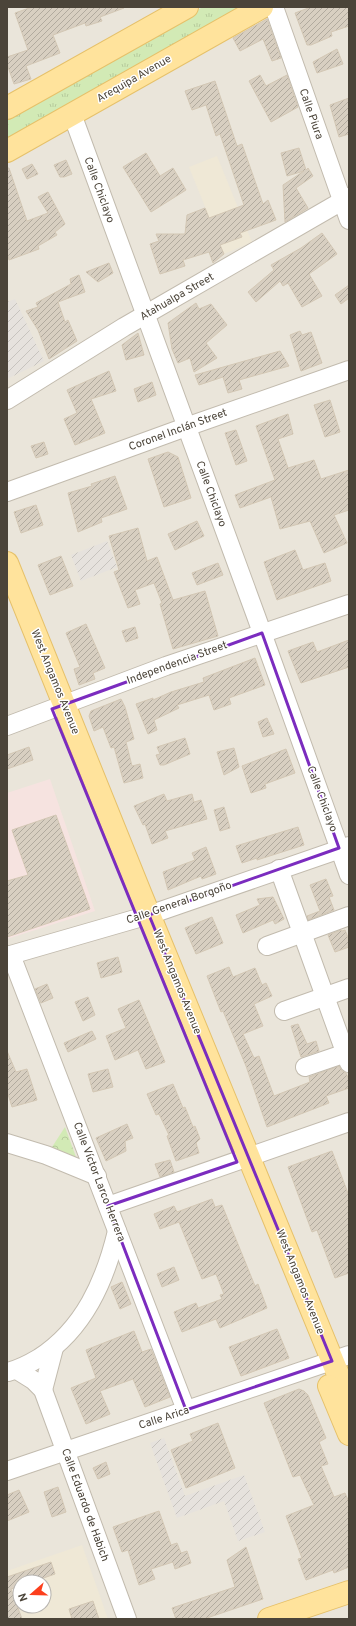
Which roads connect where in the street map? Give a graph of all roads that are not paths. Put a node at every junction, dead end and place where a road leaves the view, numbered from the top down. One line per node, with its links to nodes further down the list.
1 (187, 7): 4 (main road)
2 (262, 7): 5 (main road, Arequipa Avenue)
3 (274, 7): 7 (street, Calle Piura)
4 (7, 108)
5 (72, 114): 6 (main road, Arequipa Avenue); 9 (street, Calle Chiclayo)
6 (7, 151)
7 (346, 199): 8 (street, Calle Piura); 9 (street, Atahualpa Street)
8 (349, 220)
9 (145, 315): 11 (street, Atahualpa Street); 12 (street, Calle Chiclayo)
10 (349, 370): 12 (street, Coronel Inclán Street)
11 (7, 400)
12 (186, 427): 13 (street, Coronel Inclán Street); 17 (street, Calle Chiclayo)
13 (7, 492)
14 (7, 563): 18 (main road, West Angamos Avenue)
15 (7, 603): 18 (main road, West Angamos Avenue)
16 (349, 604): 17 (street, Independencia Street)
17 (262, 633): 18 (street, Independencia Street); 20 (street, Calle Chiclayo)
18 (58, 707): 19 (street, Independencia Street); 23 (main road, West Angamos Avenue)
19 (7, 726)
20 (344, 847): 21 (street, Calle General Borgoño); 22 (street, Calle Chiclayo)
21 (279, 869): 23 (street, Calle General Borgoño); 25 (street)
22 (349, 875)
23 (142, 916): 27 (street, Calle General Borgoño); 35 (main road, West Angamos Avenue)
24 (349, 916): 25 (street)
25 (302, 933): 26 (street); 29 (street)
26 (267, 946)
27 (9, 955): 36 (street, Calle Víctor Larco Herrera)
28 (349, 988): 29 (street)
29 (325, 996): 30 (street); 31 (street)
30 (284, 1011)
31 (348, 1056): 32 (street)
32 (305, 1067)
33 (349, 1122): 35 (street)
34 (7, 1143): 36 (street)
35 (243, 1160): 37 (street); 40 (main road, West Angamos Avenue)
36 (97, 1176): 37 (street, Calle Víctor Larco Herrera)
37 (108, 1206): 38 (street, Calle Víctor Larco Herrera)
38 (117, 1231): 39 (street); 44 (street, Calle Víctor Larco Herrera)
39 (54, 1348): 41 (street); 42 (street)
40 (334, 1360): 43 (main road, West Angamos Avenue); 44 (street, Calle Arica); 45 (main road, West Angamos Avenue)
41 (12, 1371): 42 (street, Calle Eduardo de Habich)
42 (43, 1390): 46 (street, Calle Eduardo de Habich)
43 (349, 1401)
44 (186, 1410): 46 (street, Calle Arica)
45 (349, 1434)
46 (64, 1450): 47 (street, Calle Arica); 49 (street, Calle Eduardo de Habich)
47 (7, 1471)
48 (349, 1592): 50 (main road)
49 (126, 1619)
50 (270, 1619)

